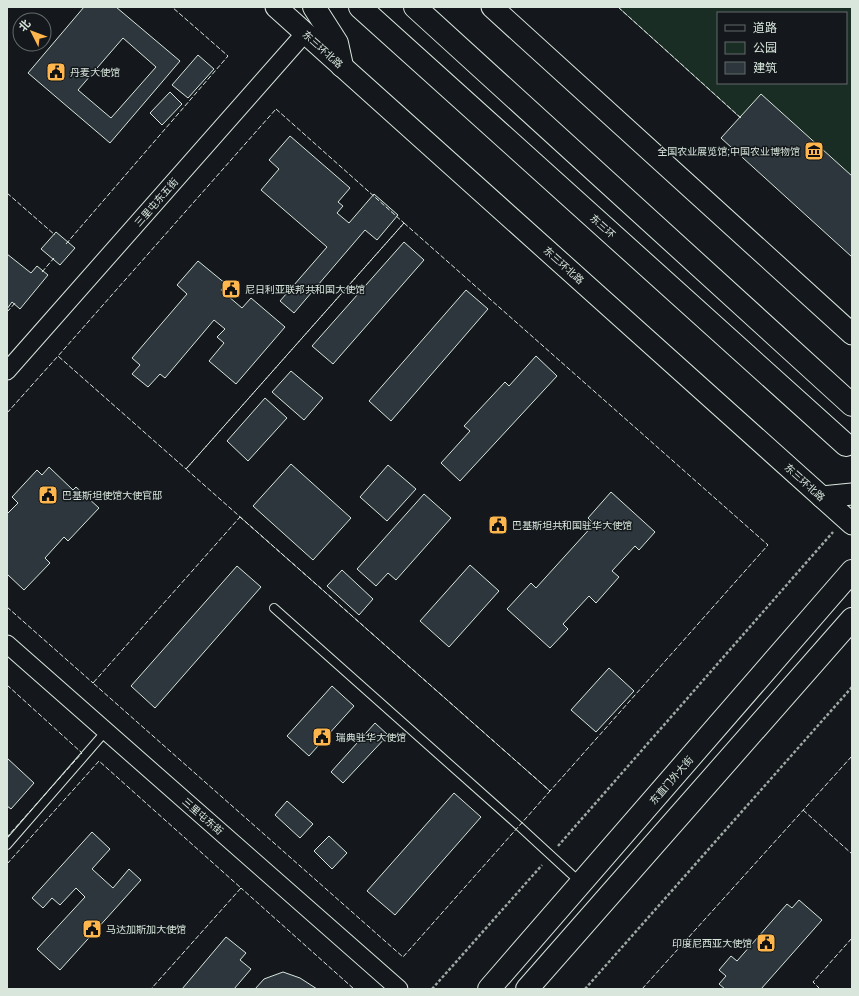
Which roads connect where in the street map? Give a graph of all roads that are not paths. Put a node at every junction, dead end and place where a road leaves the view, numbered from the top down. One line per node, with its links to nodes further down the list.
1 (276, 7): 6 (street, 东三环北路)
2 (314, 7): 7 (main road)
3 (360, 7): 11 (main road, 东三环)
4 (415, 7): 10 (main road)
5 (492, 7): 8 (street)
6 (305, 33): 7 (street, 东三环北路); 9 (street, 三里屯东五街)
7 (342, 66): 13 (street, 东三环北路)
8 (852, 334)
9 (7, 371)
10 (852, 405)
11 (846, 446)
12 (852, 494): 13 (street)
13 (822, 497): 14 (street, 东三环北路)
14 (849, 521)
15 (852, 571): 21 (main road, 东直门外大街)
16 (274, 608): 21 (lane)
17 (852, 619): 24 (main road)
18 (7, 644): 19 (street, 三里屯东街)
19 (106, 731): 20 (lane); 22 (street, 三里屯东街)
20 (7, 845)
21 (581, 883): 23 (main road, 东直门外大街)
22 (399, 989)
23 (489, 989)
24 (527, 989)

